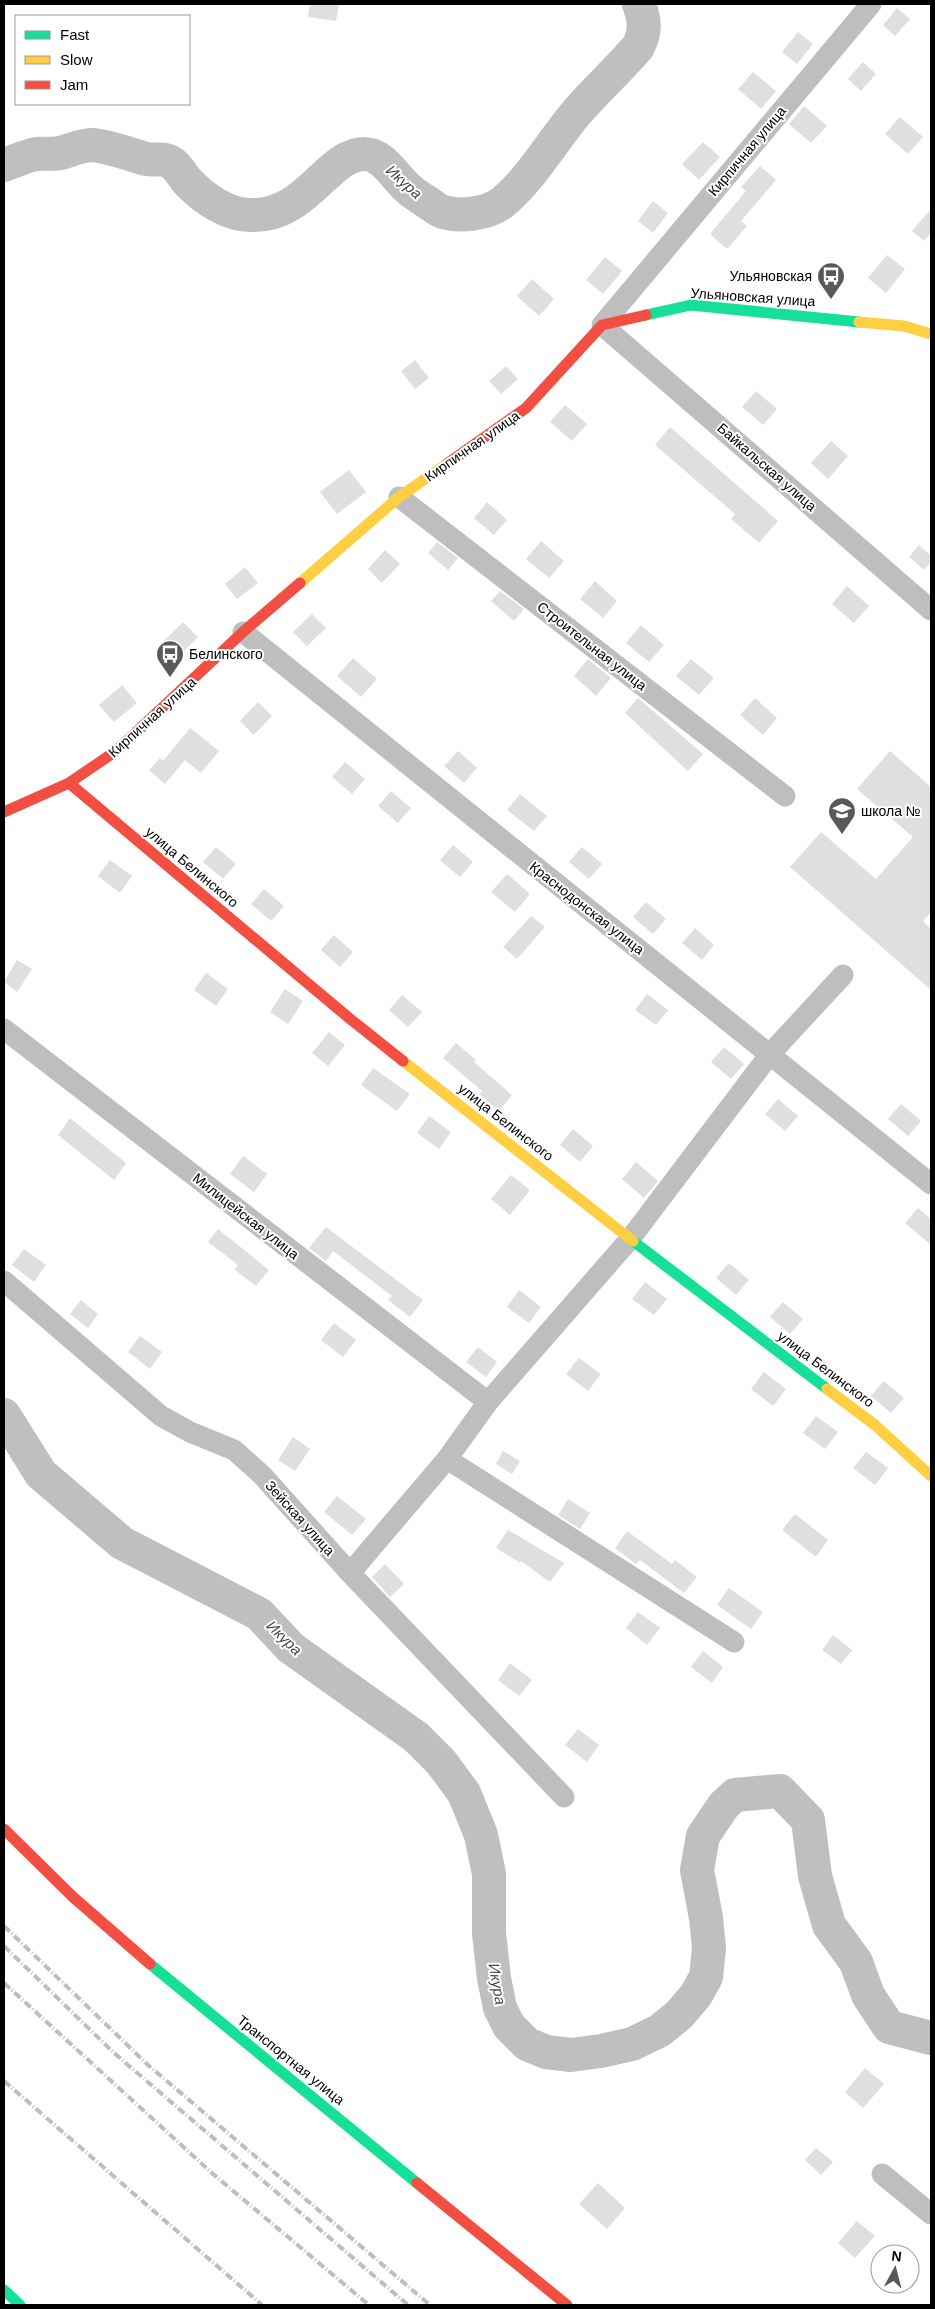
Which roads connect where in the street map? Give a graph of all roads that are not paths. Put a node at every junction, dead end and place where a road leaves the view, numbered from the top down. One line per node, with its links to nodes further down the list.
1 (871, 4): 2 (street, Кирпичная улица)
2 (602, 325): 3 (street, Ульяновская улица); 4 (street, Кирпичная улица); 5 (street, Байкальская улица)
3 (931, 334)
4 (399, 497): 6 (street, Кирпичная улица); 8 (street, Строительная улица)
5 (931, 610)
6 (243, 632): 7 (street, Кирпичная улица); 12 (street, Краснодонская улица)
7 (69, 783): 9 (street, Кирпичная улица); 14 (street, улица Белинского)
8 (785, 796)
9 (4, 812)
10 (843, 975): 12 (street)
11 (4, 1029): 16 (street, Милицейская улица)
12 (770, 1054): 13 (street, Краснодонская улица); 14 (street)
13 (931, 1184)
14 (630, 1239): 16 (street); 18 (street, улица Белинского)
15 (4, 1281): 19 (street, Зейская улица)
16 (488, 1402): 17 (street)
17 (447, 1459): 19 (street); 20 (street)
18 (931, 1476)
19 (350, 1573): 21 (street, Зейская улица)
20 (734, 1642)
21 (564, 1796)
22 (4, 1829): 27 (street, Транспортная улица)
23 (882, 2174): 24 (street)
24 (931, 2214)
25 (4, 2290): 26 (street)
26 (20, 2305)
27 (567, 2305)

